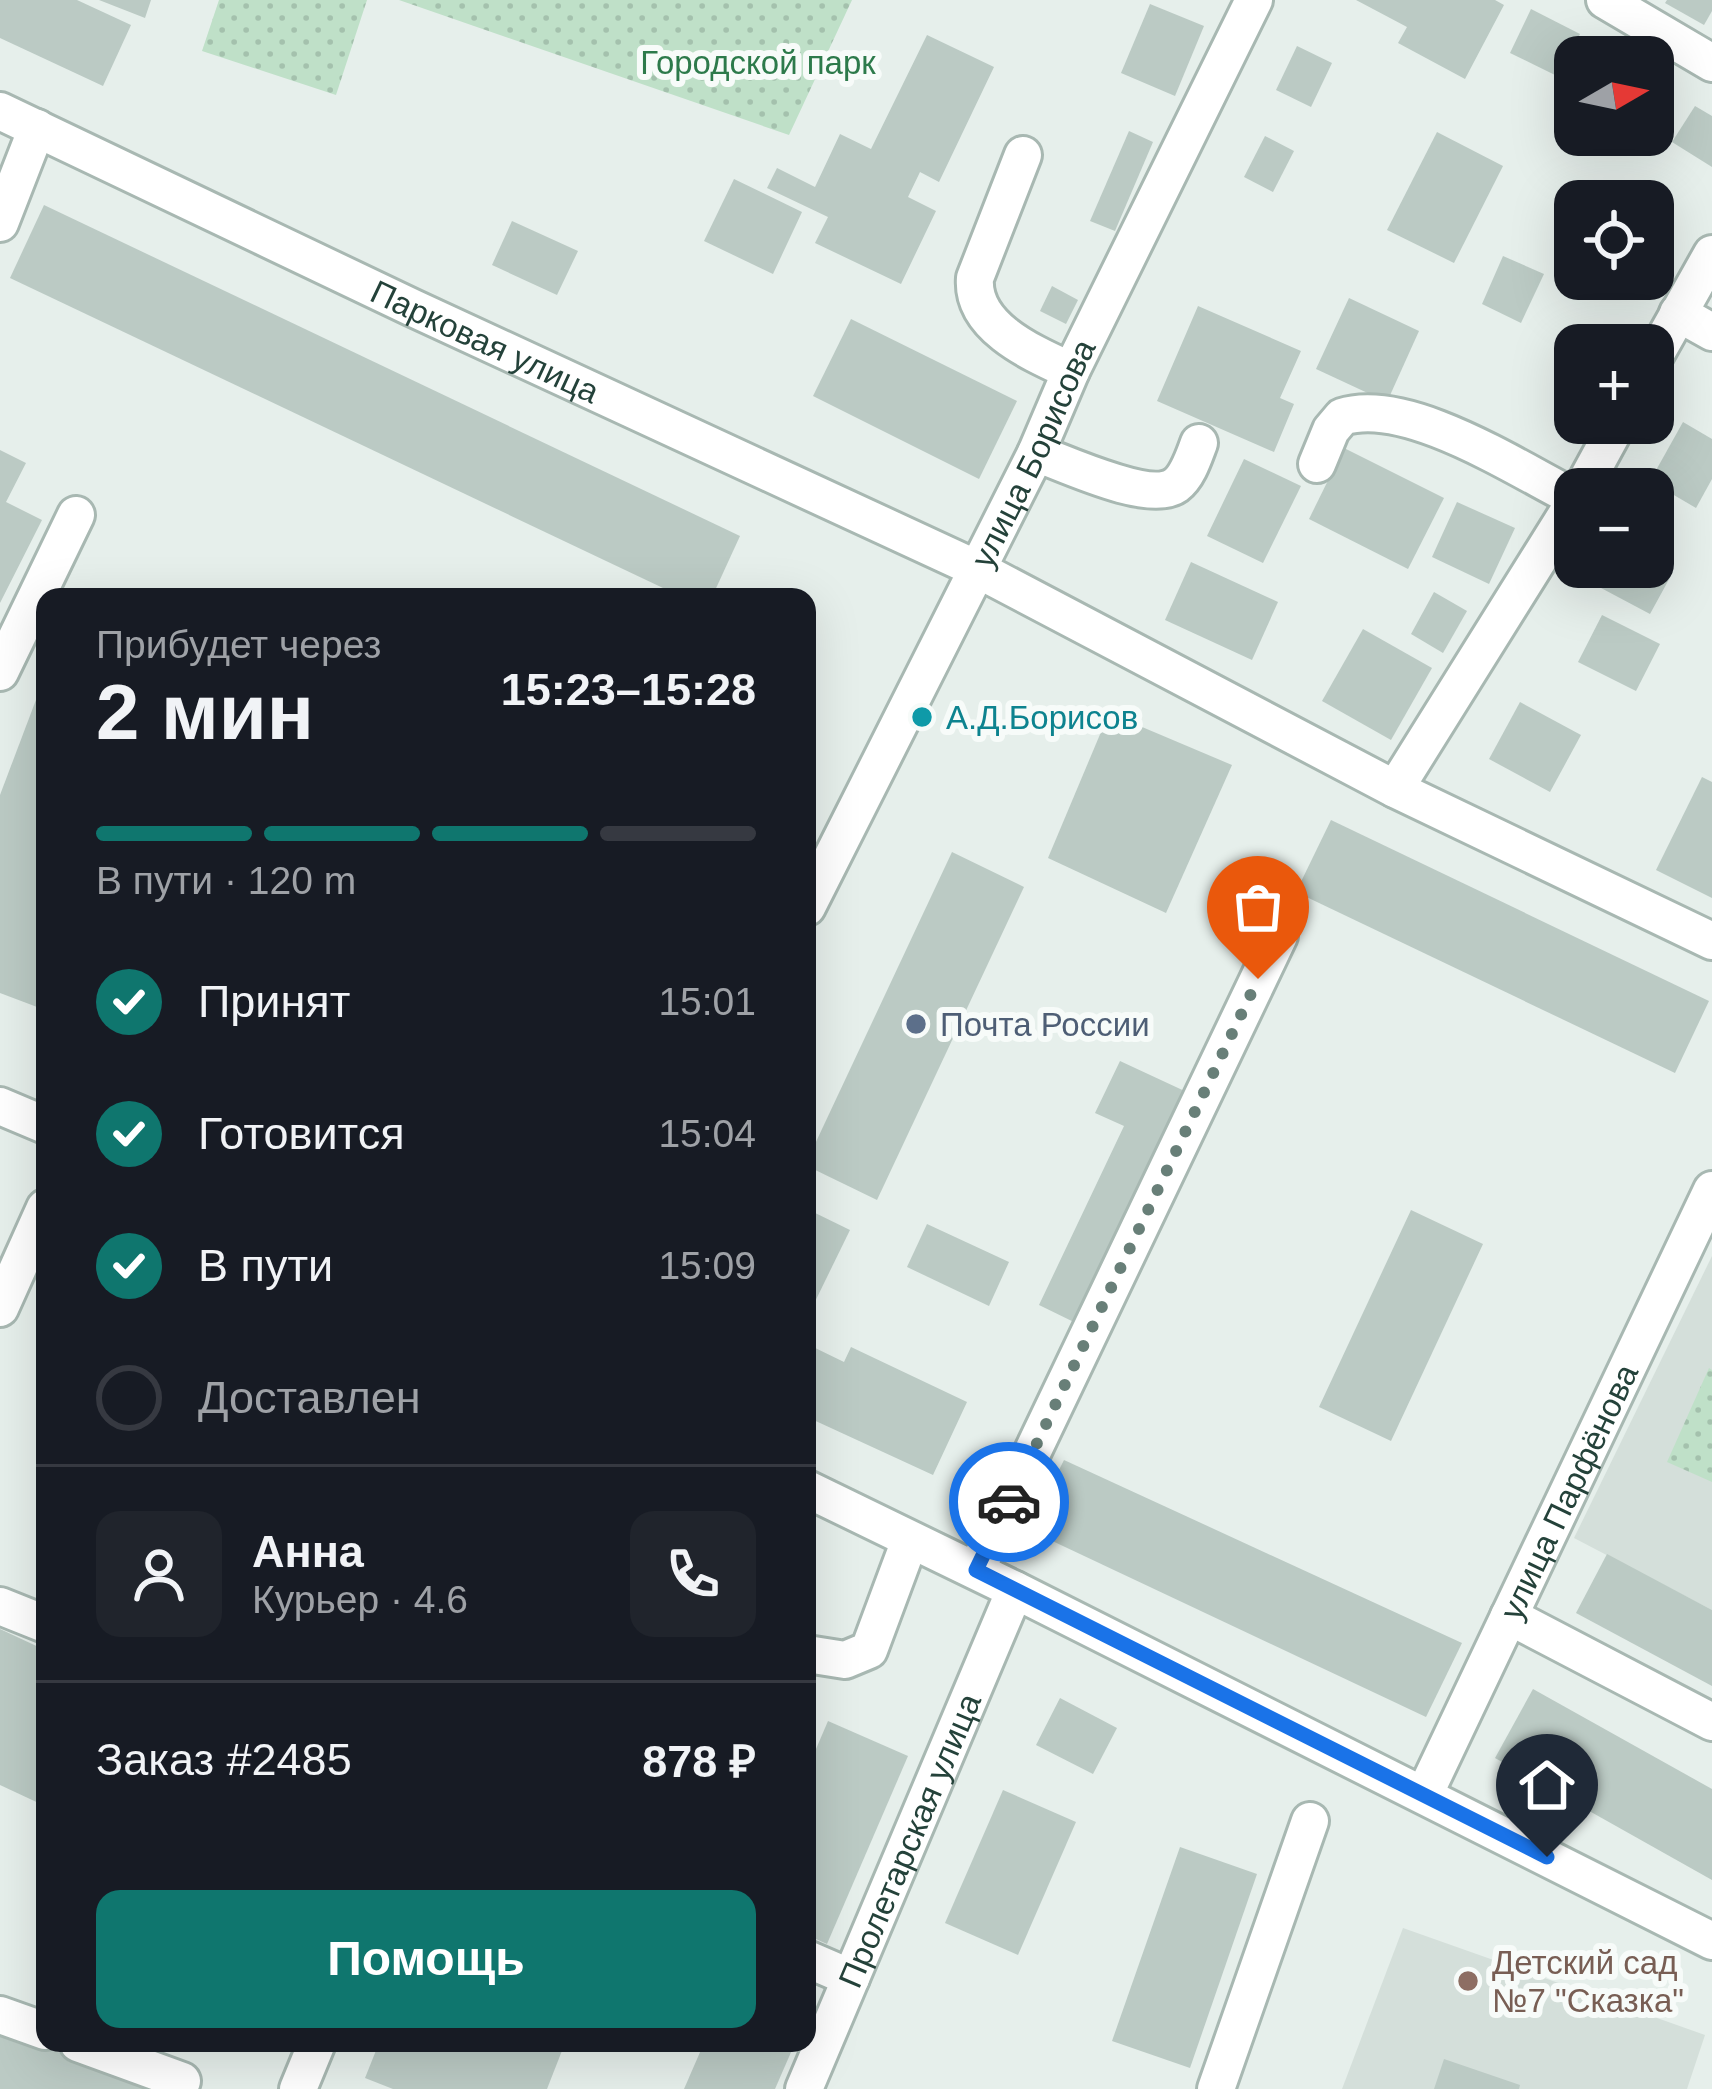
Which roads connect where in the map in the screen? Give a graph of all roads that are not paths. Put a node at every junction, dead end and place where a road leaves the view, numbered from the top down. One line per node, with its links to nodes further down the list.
1 (1254, 0): 12 (street, улица Борисова)
2 (1606, 0): 3 (street)
3 (1712, 63)
4 (0, 111): 5 (street, Парковая улица)
5 (37, 128): 7 (street); 19 (street, Парковая улица)
6 (1023, 154): 12 (street)
7 (0, 223)
8 (1712, 254): 9 (street)
9 (1678, 313): 10 (street); 11 (street)
10 (1672, 324)
11 (1712, 332)
12 (1071, 371): 14 (street, улица Борисова)
13 (1199, 443): 14 (street)
14 (1036, 453): 19 (street, улица Борисова)
15 (1317, 464): 16 (street)
16 (1554, 488)
17 (76, 515): 20 (street)
18 (1554, 533): 23 (street)
19 (975, 568): 23 (street, Парковая улица); 24 (street, улица Борисова)
20 (41, 588)
21 (36, 598): 22 (street)
22 (0, 672)
23 (1395, 790): 26 (street, Парковая улица)
24 (816, 889)
25 (1279, 936): 34 (street)
26 (1712, 941)
27 (0, 1106): 28 (street)
28 (36, 1121)
29 (1712, 1190): 37 (street, улица Парфёнова)
30 (36, 1228): 31 (street)
31 (0, 1308)
32 (816, 1494): 33 (street)
33 (910, 1540): 34 (street); 39 (street)
34 (976, 1570): 35 (street)
35 (1015, 1589): 41 (street); 45 (street, Пролетарская улица)
36 (0, 1606): 38 (street)
37 (1509, 1616): 40 (street); 41 (street, улица Парфёнова)
38 (36, 1620)
39 (816, 1655)
40 (1712, 1721)
41 (1424, 1795): 43 (street)
42 (1310, 1821): 53 (street)
43 (1712, 1941)
44 (816, 1963): 45 (street)
45 (851, 1978): 52 (street, Пролетарская улица)
46 (0, 2014): 47 (street)
47 (36, 2028)
48 (103, 2052): 50 (street)
49 (313, 2052): 51 (street)
50 (182, 2080)
51 (298, 2089)
52 (804, 2089)
53 (1216, 2089)

